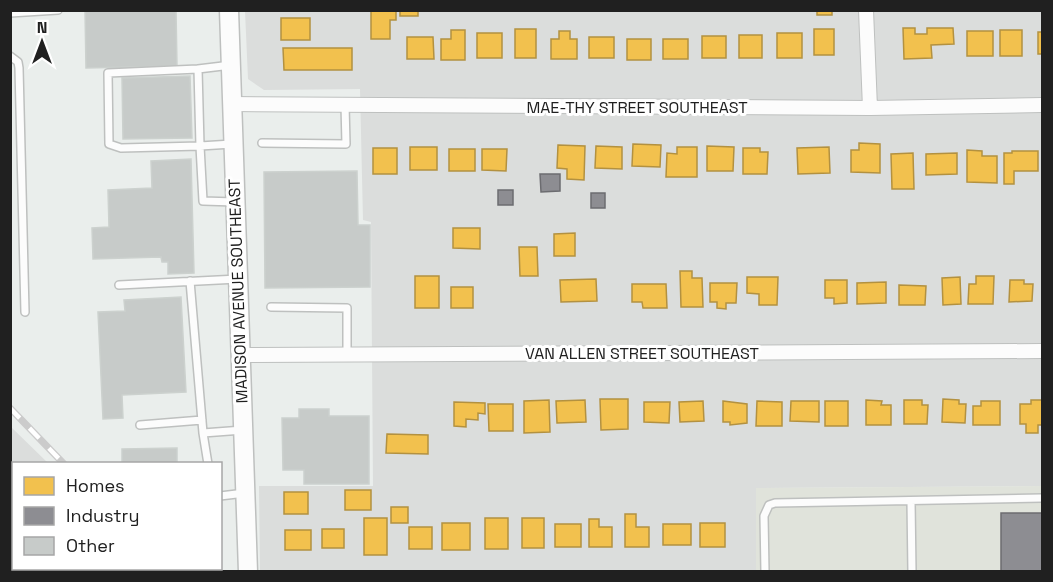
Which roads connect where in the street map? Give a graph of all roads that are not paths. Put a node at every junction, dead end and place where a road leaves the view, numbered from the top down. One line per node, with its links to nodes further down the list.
1 (58, 10): 4 (lane)
2 (229, 10): 6 (street, MADISON AVENUE SOUTHEAST)
3 (866, 10): 11 (street)
4 (10, 14)
5 (10, 56): 20 (lane)
6 (231, 65): 7 (lane); 8 (street, MADISON AVENUE SOUTHEAST)
7 (198, 69): 14 (lane); 14 (lane)
8 (232, 104): 9 (street, MAE-THY STREET SOUTHEAST); 13 (street, MADISON AVENUE SOUTHEAST)
9 (345, 105): 11 (street, MAE-THY STREET SOUTHEAST); 12 (lane)
10 (1042, 105): 11 (street, MAE-THY STREET SOUTHEAST)
11 (870, 108)
12 (262, 143)
13 (234, 144): 14 (lane); 15 (street, MADISON AVENUE SOUTHEAST)
14 (200, 146): 15 (lane)
15 (235, 202): 16 (street, MADISON AVENUE SOUTHEAST)
16 (238, 279): 17 (lane); 23 (street, MADISON AVENUE SOUTHEAST)
17 (190, 282): 18 (lane); 24 (lane)
18 (119, 285)
19 (271, 307): 22 (lane)
20 (25, 312)
21 (1042, 351): 22 (street, VAN ALLEN STREET SOUTHEAST)
22 (347, 354): 23 (street, VAN ALLEN STREET SOUTHEAST)
23 (241, 355): 26 (street, MADISON AVENUE SOUTHEAST)
24 (202, 420): 25 (lane); 27 (lane)
25 (140, 424)
26 (243, 430): 27 (lane); 29 (street, MADISON AVENUE SOUTHEAST)
27 (203, 433): 28 (lane)
28 (208, 462)
29 (245, 493): 30 (lane); 33 (street, MADISON AVENUE SOUTHEAST)
30 (222, 496)
31 (1042, 498): 32 (lane)
32 (910, 501): 34 (lane); 35 (lane)
33 (248, 572)
34 (765, 572)
35 (912, 572)

